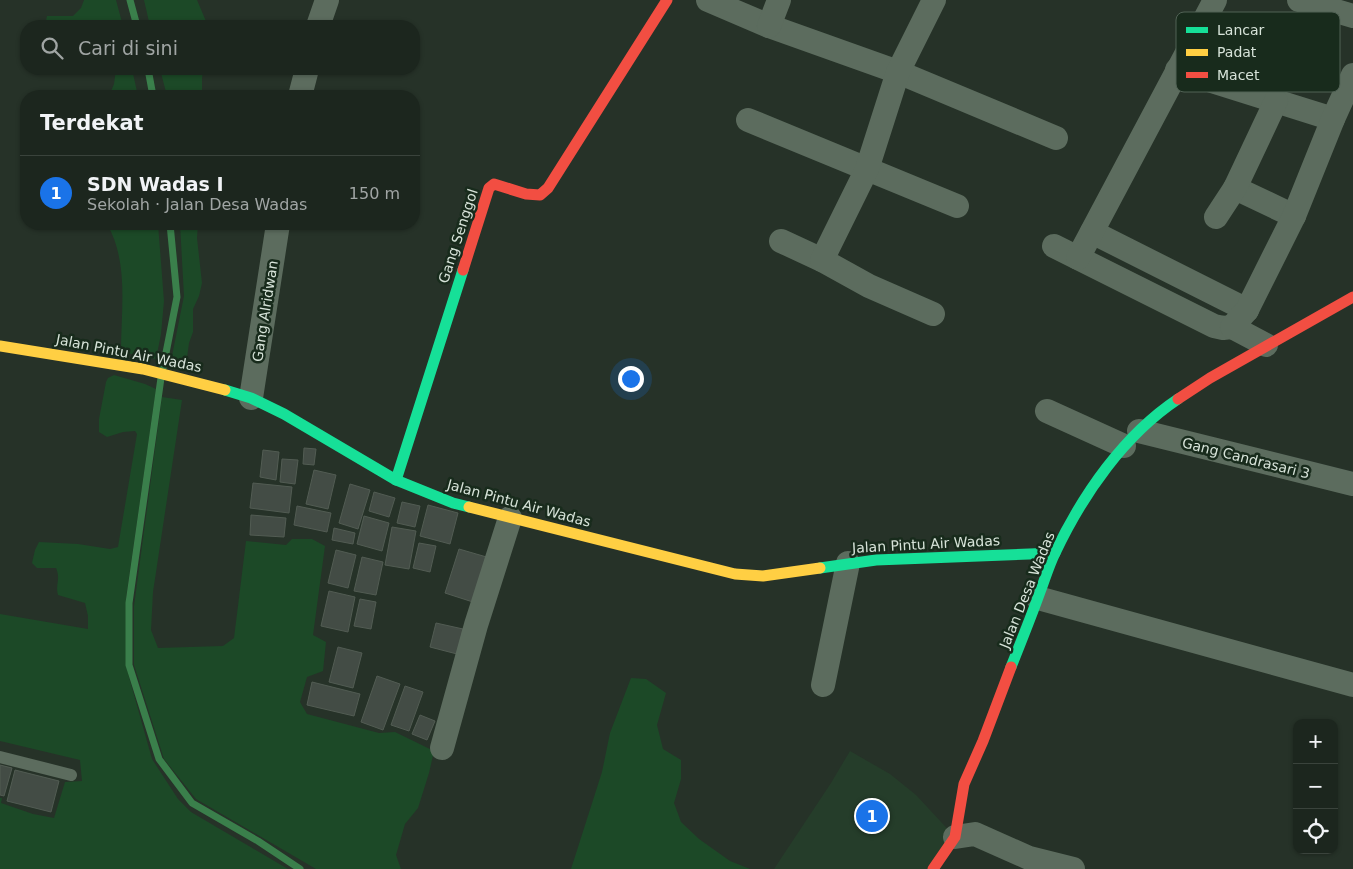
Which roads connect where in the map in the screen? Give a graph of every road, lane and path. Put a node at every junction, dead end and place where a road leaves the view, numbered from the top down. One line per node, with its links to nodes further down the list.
1 (326, 0): 12 (street)
2 (667, 0): 43 (main road, Gang Senggol)
3 (708, 0): 13 (street)
4 (779, 0): 13 (street)
5 (934, 0): 14 (street)
6 (1215, 0): 8 (street)
7 (1299, 0): 10 (street)
8 (1208, 12)
9 (1340, 12): 11 (street)
10 (1340, 12)
11 (1353, 16)
12 (320, 20)
13 (769, 26): 14 (street)
14 (898, 72): 23 (street); 24 (street)
15 (1176, 72): 30 (street)
16 (305, 75): 18 (street)
17 (1353, 75): 21 (street)
18 (302, 90)
19 (1247, 92): 20 (street)
20 (1276, 101): 21 (street); 25 (street)
21 (1333, 119): 27 (street)
22 (748, 120): 24 (street)
23 (1056, 138)
24 (867, 169): 26 (street); 34 (street)
25 (1235, 188): 27 (street); 28 (street)
26 (957, 206)
27 (1294, 216): 37 (street)
28 (1216, 217)
29 (277, 230): 40 (street, Gang Alridwan)
30 (1092, 232): 33 (street); 37 (street)
31 (781, 240): 34 (street)
32 (1054, 246): 33 (street)
33 (1078, 258): 37 (street)
34 (822, 260): 36 (street)
35 (1353, 297): 38 (main road, Jalan Desa Wadas)
36 (933, 314)
37 (1239, 318): 38 (street)
38 (1266, 345): 42 (main road, Jalan Desa Wadas)
39 (0, 346): 40 (main road, Jalan Pintu Air Wadas)
40 (252, 398): 43 (main road, Jalan Pintu Air Wadas)
41 (1047, 412): 42 (street, Gang Candrasari 3)
42 (1131, 439): 44 (street, Gang Candrasari 3); 46 (main road, Jalan Desa Wadas)
43 (396, 480): 45 (main road, Jalan Pintu Air Wadas)
44 (1353, 484)
45 (510, 518): 47 (main road, Jalan Pintu Air Wadas); 51 (street)
46 (1055, 553): 47 (main road, Jalan Pintu Air Wadas); 48 (main road, Jalan Desa Wadas)
47 (848, 563): 49 (street)
48 (1038, 598): 50 (street); 54 (main road, Jalan Desa Wadas)
49 (823, 685)
50 (1353, 685)
51 (442, 748)
52 (0, 757): 53 (lane)
53 (71, 775)
54 (955, 837): 55 (main road, Jalan Desa Wadas); 56 (street)
55 (933, 869)
56 (1073, 869)

